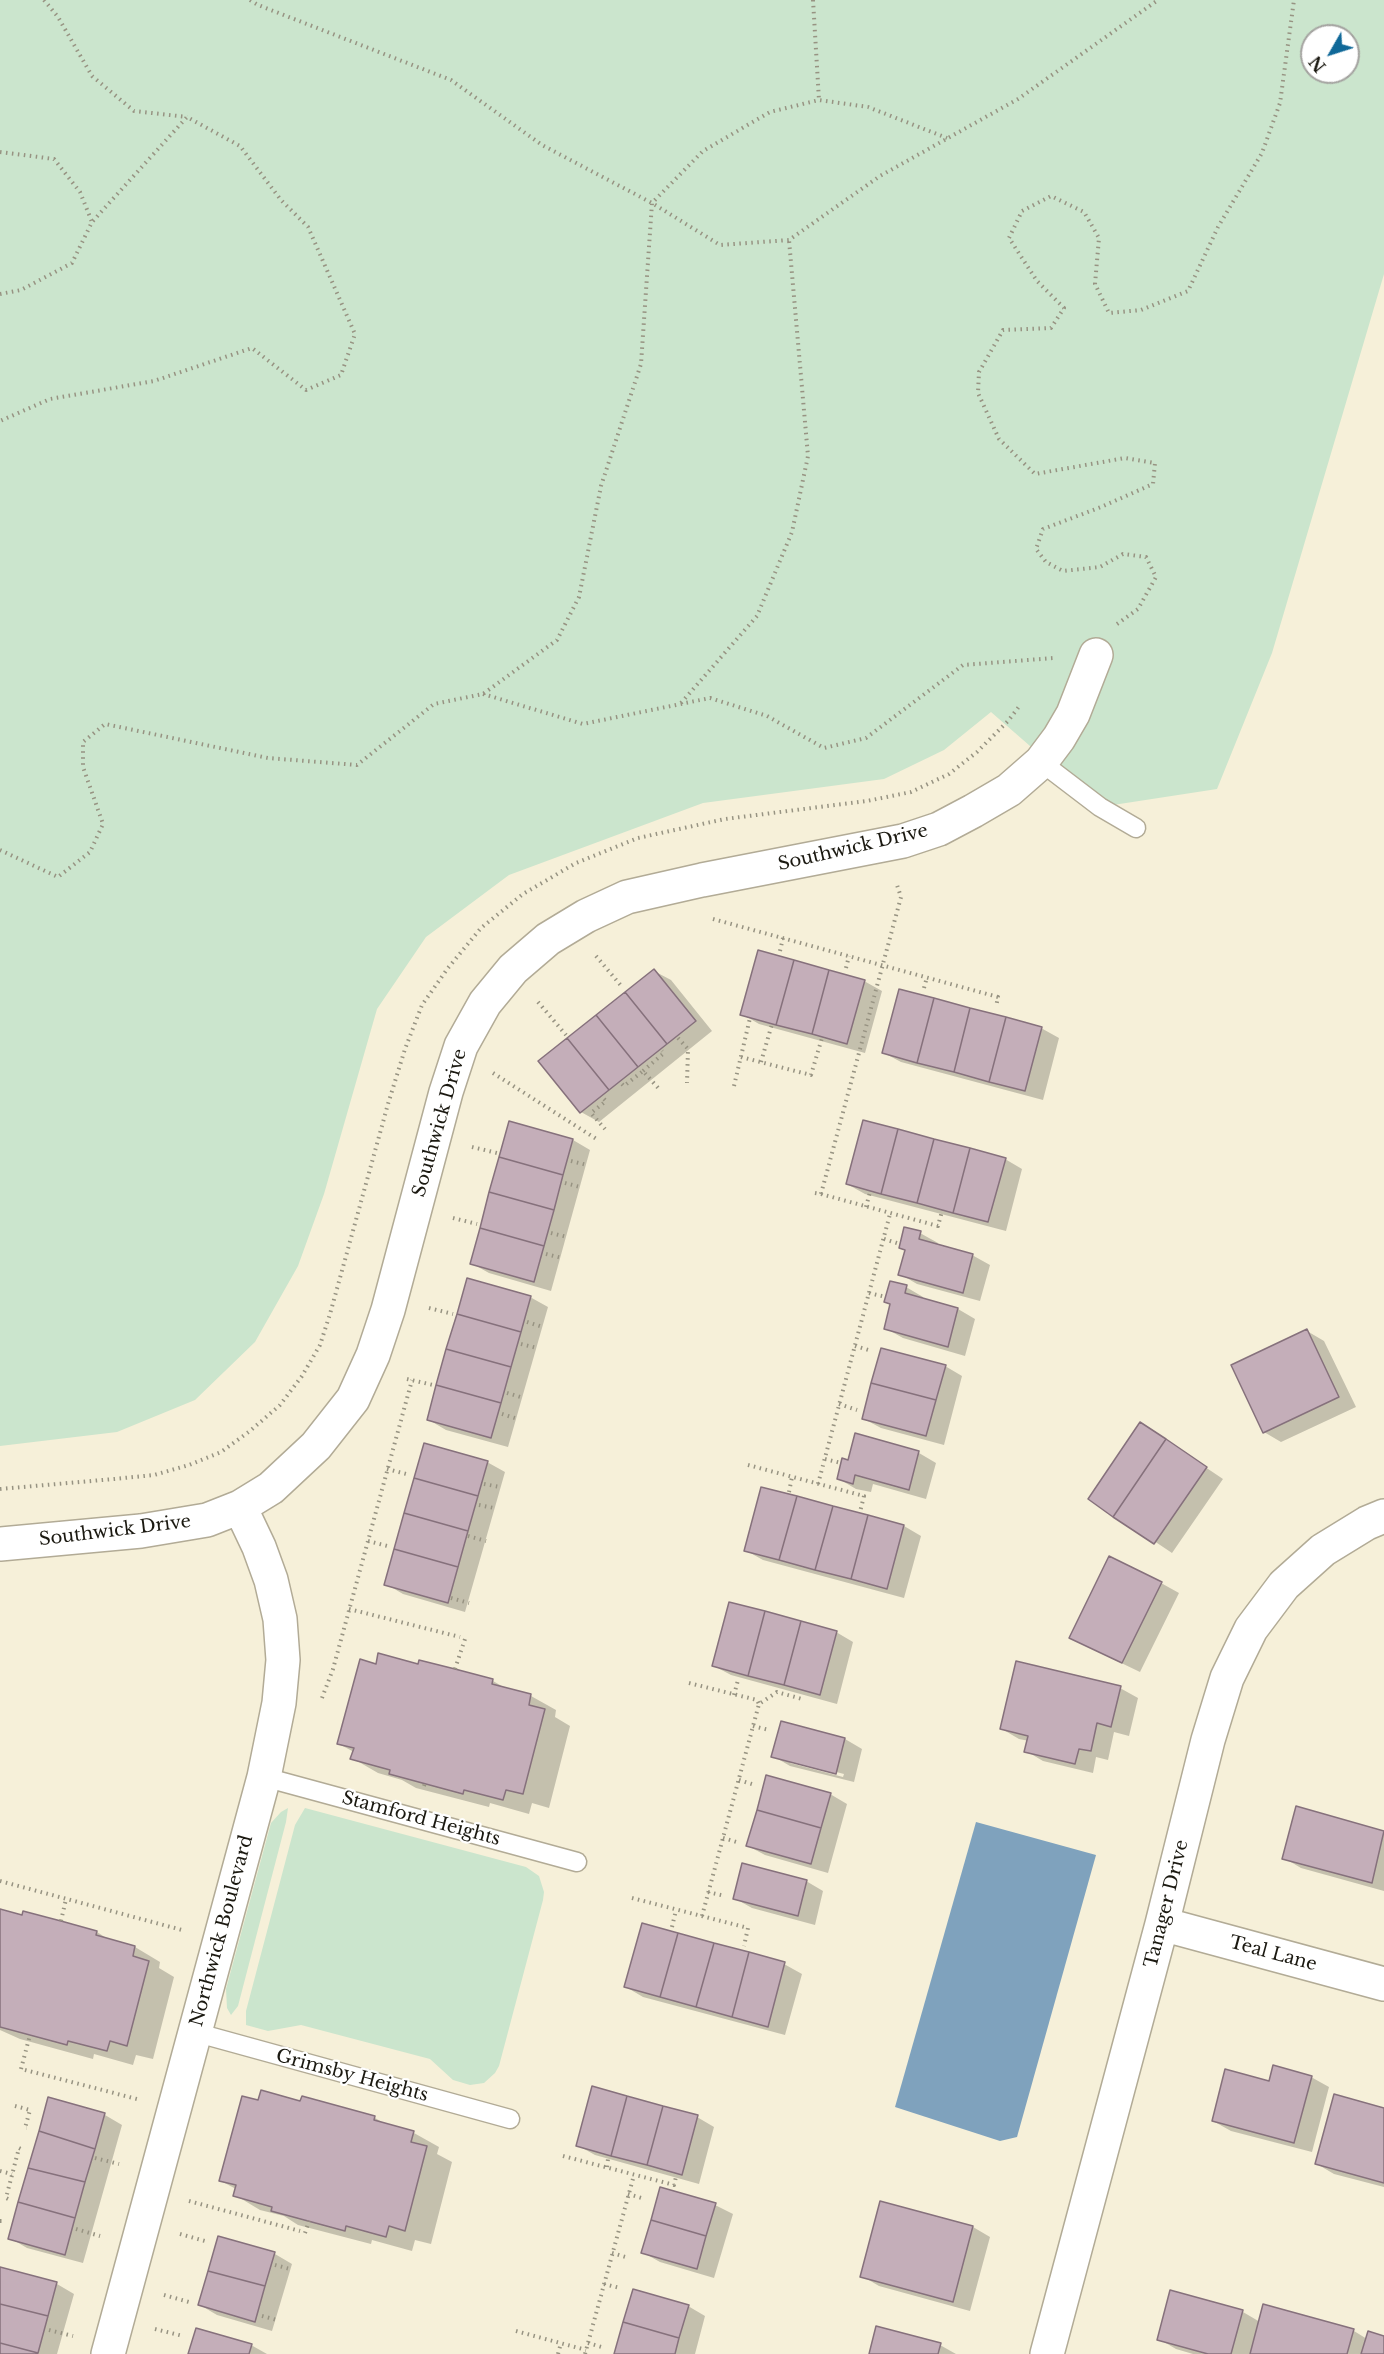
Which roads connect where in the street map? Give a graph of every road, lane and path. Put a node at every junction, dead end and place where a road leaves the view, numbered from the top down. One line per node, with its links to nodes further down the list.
1 (44, 0): 7 (path)
2 (250, 0): 10 (path)
3 (813, 0): 6 (path)
4 (1158, 0): 8 (path)
5 (1294, 0): 15 (path)
6 (819, 100): 8 (path); 10 (path)
7 (187, 117): 11 (path); 14 (path)
8 (947, 138): 12 (path)
9 (0, 152): 11 (path)
10 (652, 203): 12 (path); 17 (path)
11 (92, 222): 13 (path)
12 (789, 240): 18 (path)
13 (0, 294)
14 (0, 422)
15 (1103, 642): 19 (street, Southwick Drive)
16 (1061, 658): 18 (path)
17 (483, 694): 18 (path); 21 (path)
18 (681, 704)
19 (1041, 762): 20 (lane); 100 (street, Southwick Drive)
20 (1136, 828)
21 (0, 850)
22 (896, 882): 28 (path)
23 (713, 919): 24 (path)
24 (783, 938): 25 (path); 27 (path)
25 (780, 951)
26 (596, 956): 31 (path)
27 (849, 956): 28 (path); 29 (path)
28 (882, 965): 30 (path); 60 (path)
29 (846, 968)
30 (927, 977): 32 (path); 34 (path)
31 (623, 988)
32 (924, 988)
33 (538, 1002): 37 (path)
34 (996, 1007)
35 (750, 1018): 41 (path)
36 (772, 1024): 42 (path)
37 (566, 1035)
38 (678, 1038): 45 (path)
39 (822, 1038): 42 (path)
40 (662, 1051): 43 (path)
41 (741, 1057): 42 (path); 47 (path)
42 (761, 1062)
43 (643, 1071): 46 (path); 48 (path)
44 (493, 1073): 51 (path)
45 (687, 1083)
46 (622, 1084)
47 (734, 1086)
48 (659, 1089)
49 (604, 1099): 50 (path)
50 (605, 1129)
51 (598, 1140)
52 (472, 1147): 53 (path)
53 (497, 1153)
54 (571, 1161): 55 (path)
55 (587, 1165)
56 (565, 1183): 57 (path)
57 (580, 1187)
58 (870, 1192): 61 (path)
59 (815, 1193): 60 (path)
60 (821, 1194): 61 (path)
61 (866, 1207): 63 (path)
62 (942, 1211): 63 (path)
63 (890, 1214): 68 (path)
64 (453, 1218): 65 (path)
65 (477, 1224)
66 (551, 1233): 67 (path)
67 (567, 1237)
68 (884, 1239): 69 (path); 72 (path)
69 (900, 1244)
70 (546, 1254): 71 (path)
71 (562, 1258)
72 (869, 1293): 73 (path); 79 (path)
73 (886, 1297)
74 (429, 1308): 75 (path)
75 (453, 1314)
76 (526, 1323): 77 (path)
77 (543, 1327)
78 (521, 1344): 80 (path)
79 (855, 1346): 81 (path); 85 (path)
80 (537, 1348)
81 (872, 1351)
82 (433, 1385): 92 (path)
83 (507, 1393): 84 (path)
84 (524, 1398)
85 (839, 1404): 86 (path); 89 (path)
86 (857, 1410)
87 (502, 1414): 88 (path)
88 (519, 1419)
89 (825, 1459): 90 (path); 96 (path)
90 (841, 1463)
91 (748, 1465): 94 (path)
92 (387, 1469): 93 (path); 105 (path)
93 (410, 1475)
94 (792, 1477): 96 (path); 98 (path)
95 (484, 1484): 97 (path)
96 (818, 1484): 102 (path)
97 (500, 1487)
98 (789, 1492)
99 (478, 1505): 101 (path)
100 (240, 1507): 107 (street, Southwick Drive); 121 (street, Northwick Boulevard)
101 (495, 1508)
102 (860, 1512)
103 (1384, 1516): 135 (street, Tanager Drive)
104 (468, 1536): 106 (path)
105 (368, 1541): 108 (path); 111 (path)
106 (486, 1541)
107 (0, 1544)
108 (391, 1546)
109 (451, 1598): 110 (path)
110 (469, 1603)
111 (349, 1609): 112 (path); 117 (path)
112 (456, 1669)
113 (738, 1680): 115 (path)
114 (689, 1683): 115 (path)
115 (734, 1695): 118 (path)
116 (803, 1697): 118 (path)
117 (322, 1698)
118 (759, 1704): 119 (path)
119 (753, 1726): 120 (path); 122 (path)
120 (769, 1730)
121 (264, 1777): 126 (lane, Stamford Heights); 140 (street, Northwick Boulevard)
122 (739, 1780): 123 (path); 124 (path)
123 (755, 1785)
124 (723, 1838): 125 (path); 128 (path)
125 (740, 1843)
126 (578, 1862)
127 (0, 1881): 131 (path)
128 (708, 1892): 129 (path); 133 (path)
129 (725, 1896)
130 (632, 1898): 132 (path)
131 (66, 1899): 134 (path); 137 (path)
132 (676, 1910): 133 (path); 136 (path)
133 (702, 1916): 138 (path)
134 (61, 1921)
135 (1162, 1924): 139 (street, Teal Lane); 186 (street, Tanager Drive)
136 (672, 1927)
137 (182, 1930)
138 (744, 1946)
139 (1384, 1984)
140 (195, 2032): 144 (lane, Grimsby Heights); 184 (street, Northwick Boulevard)
141 (30, 2035): 142 (path)
142 (136, 2099)
143 (15, 2106): 145 (path)
144 (510, 2119)
145 (27, 2128)
146 (21, 2149): 153 (path)
147 (563, 2156): 151 (path)
148 (95, 2158): 150 (path)
149 (608, 2159): 151 (path)
150 (119, 2164)
151 (607, 2167): 154 (path)
152 (0, 2170): 153 (path)
153 (12, 2174): 157 (path)
154 (634, 2175): 155 (path); 156 (path)
155 (676, 2177)
156 (628, 2194): 158 (path); 165 (path)
157 (8, 2199)
158 (645, 2199)
159 (189, 2201): 160 (path)
160 (309, 2221)
161 (76, 2229): 163 (path)
162 (180, 2234): 164 (path)
163 (100, 2236)
164 (205, 2241)
165 (612, 2253): 166 (path); 169 (path)
166 (629, 2258)
167 (275, 2265): 168 (path)
168 (290, 2269)
169 (604, 2284): 170 (path); 181 (path)
170 (620, 2288)
171 (164, 2295): 172 (path)
172 (189, 2302)
173 (262, 2316): 174 (path)
174 (277, 2320)
175 (155, 2329): 179 (path)
176 (49, 2330): 178 (path)
177 (516, 2331): 180 (path)
178 (73, 2336)
179 (183, 2336)
180 (561, 2343): 183 (path); 185 (path)
181 (588, 2343): 182 (path); 183 (path)
182 (605, 2348)
183 (586, 2352)
184 (108, 2354)
185 (558, 2354)
186 (1047, 2354)

